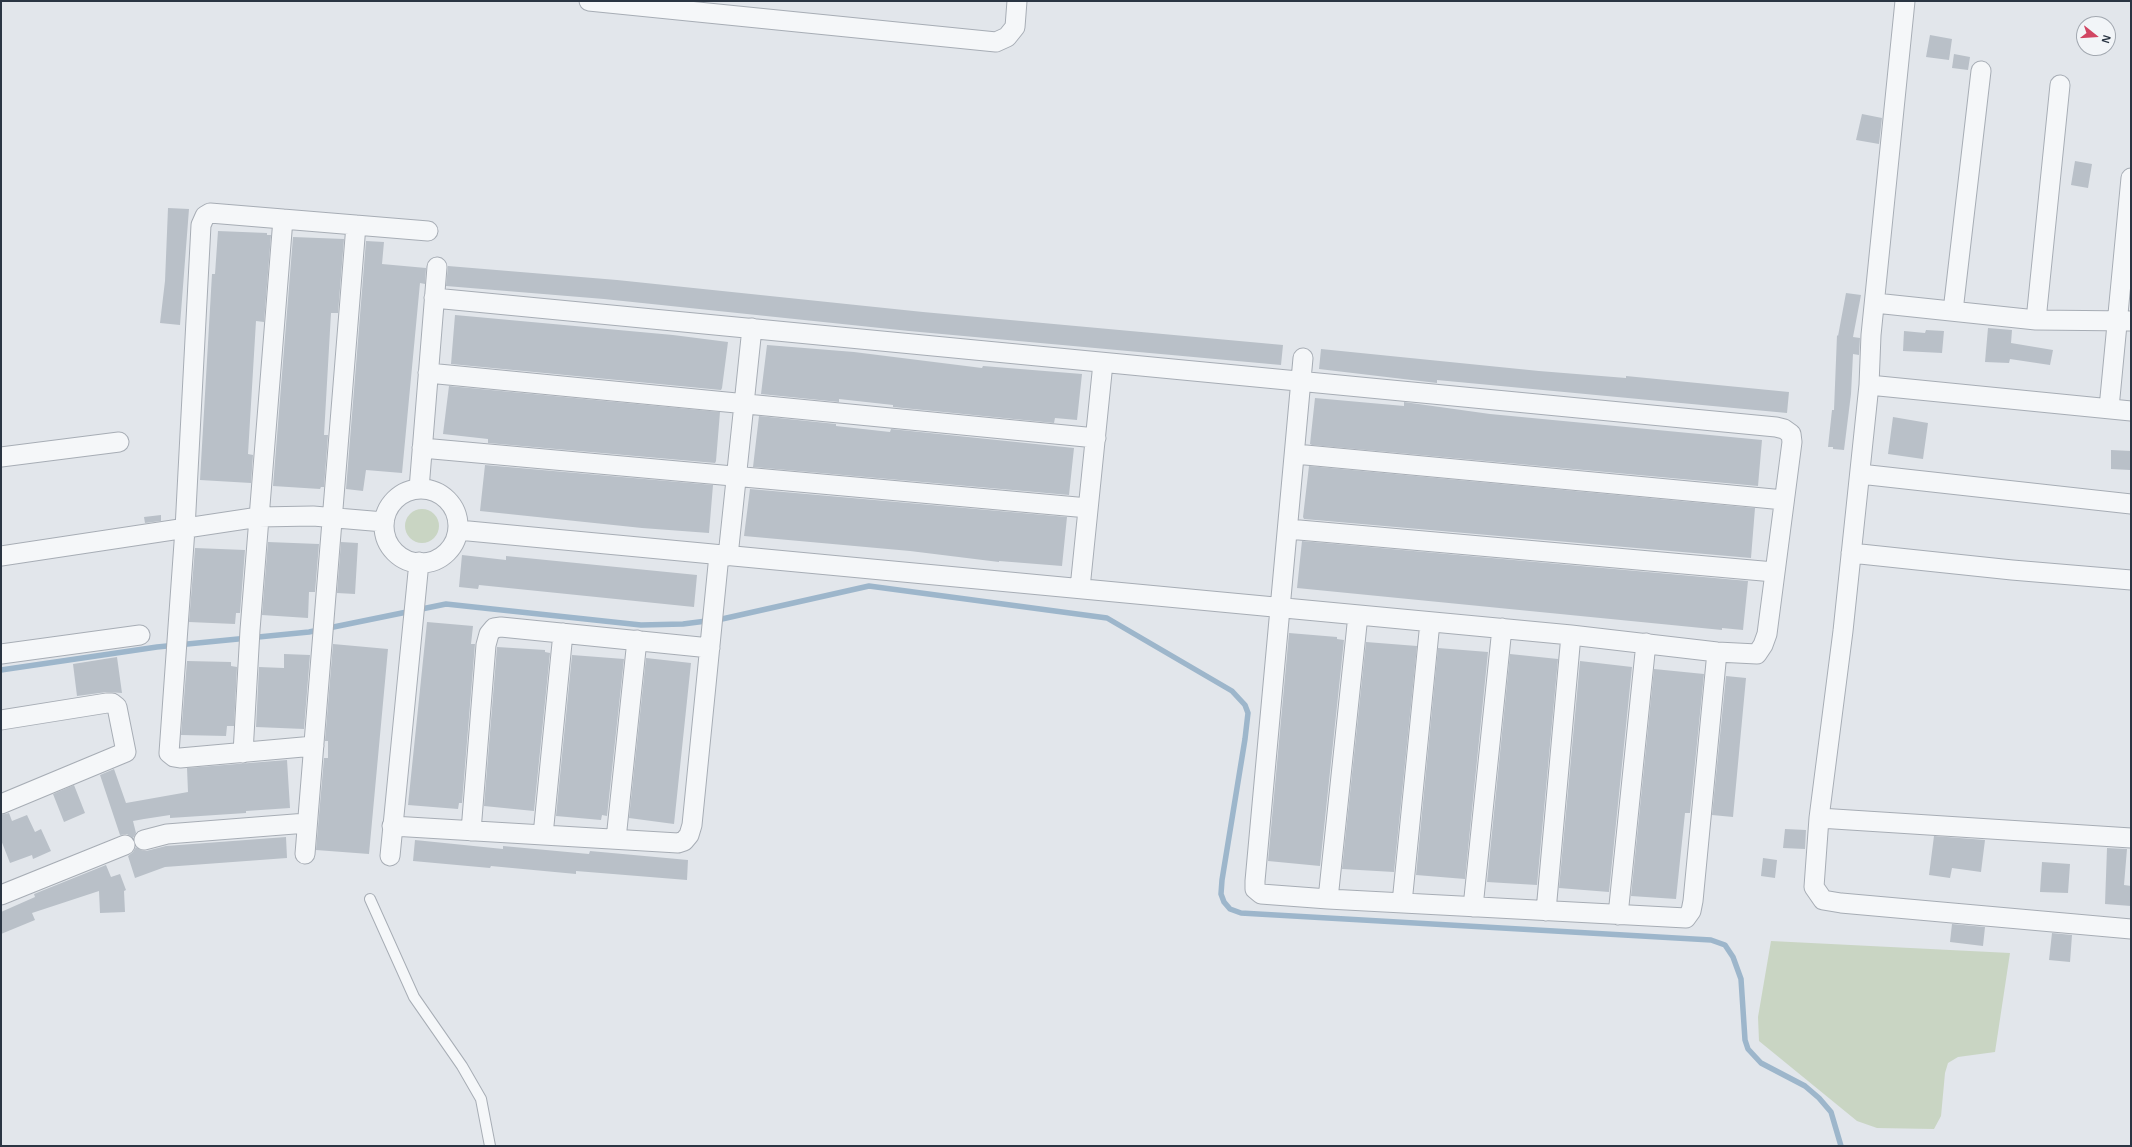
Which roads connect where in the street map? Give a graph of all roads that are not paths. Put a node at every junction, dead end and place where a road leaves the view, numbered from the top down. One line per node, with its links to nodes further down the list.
1 (589, 1): 2 (street)
2 (1017, 1)
3 (1905, 1): 12 (street)
4 (1981, 71): 13 (street)
5 (2060, 85): 14 (street)
6 (2131, 178): 15 (street)
7 (283, 219): 8 (street); 36 (street); 39 (street)
8 (356, 225): 9 (street); 37 (street)
9 (428, 231)
10 (437, 267): 11 (street)
11 (434, 298): 16 (street); 19 (street)
12 (1875, 303): 13 (street); 21 (street)
13 (1953, 310): 14 (street)
14 (2036, 320): 15 (street)
15 (2124, 320): 23 (street)
16 (752, 328): 18 (street); 22 (street)
17 (1303, 358): 20 (street)
18 (1103, 363): 20 (street); 25 (street)
19 (428, 372): 22 (street); 27 (street)
20 (1301, 382): 28 (street); 33 (street)
21 (1869, 385): 23 (street); 30 (street)
22 (744, 402): 25 (street); 31 (street)
23 (2109, 408): 24 (street)
24 (2131, 411)
25 (1096, 438): 35 (street)
26 (118, 442): 29 (street)
27 (422, 448): 31 (street); 32 (street)
28 (1295, 454): 33 (street); 40 (street)
29 (1, 457)
30 (1860, 474): 34 (street); 42 (street)
31 (736, 475): 35 (street); 43 (street)
32 (419, 489): 38 (street); 41 (street)
33 (1784, 500): 46 (street)
34 (2131, 504)
35 (1088, 508): 48 (street)
36 (259, 517): 37 (street); 39 (street); 63 (street)
37 (332, 518): 38 (street); 62 (street)
38 (384, 522): 45 (street)
39 (185, 528): 44 (street); 63 (street)
40 (1288, 529): 46 (street); 49 (street)
41 (458, 530): 43 (street); 45 (street)
42 (1851, 553): 47 (street); 65 (street)
43 (724, 555): 48 (street); 58 (street)
44 (1, 556)
45 (419, 562): 67 (street)
46 (1774, 572): 59 (street)
47 (2131, 580)
48 (1080, 588): 49 (street)
49 (1280, 608): 50 (street); 78 (street)
50 (1358, 615): 51 (street); 78 (street)
51 (1430, 622): 52 (street); 79 (street)
52 (1502, 628): 54 (street); 80 (street)
53 (563, 633): 56 (street); 68 (street); 69 (street)
54 (1571, 634): 57 (street); 81 (street)
55 (140, 635): 60 (street)
56 (637, 640): 58 (street); 71 (street)
57 (1646, 643): 59 (street); 82 (street)
58 (710, 648): 71 (street)
59 (1717, 652): 82 (street)
60 (1, 654)
61 (1, 720): 64 (street)
62 (314, 746): 63 (street); 66 (street)
63 (243, 753)
64 (1, 804)
65 (1820, 818): 70 (street); 83 (street)
66 (308, 823): 72 (street); 74 (street)
67 (392, 826): 68 (street); 75 (street)
68 (471, 831): 69 (street)
69 (543, 835): 71 (street)
70 (2131, 838)
71 (616, 839)
72 (144, 840)
73 (125, 845): 76 (street)
74 (305, 854)
75 (390, 856)
76 (1, 896)
77 (370, 899): 84 (lane)
78 (1328, 899): 79 (street)
79 (1402, 903): 80 (street)
80 (1473, 907): 81 (street)
81 (1546, 911): 82 (street)
82 (1618, 915)
83 (2131, 928)
84 (490, 1146)

